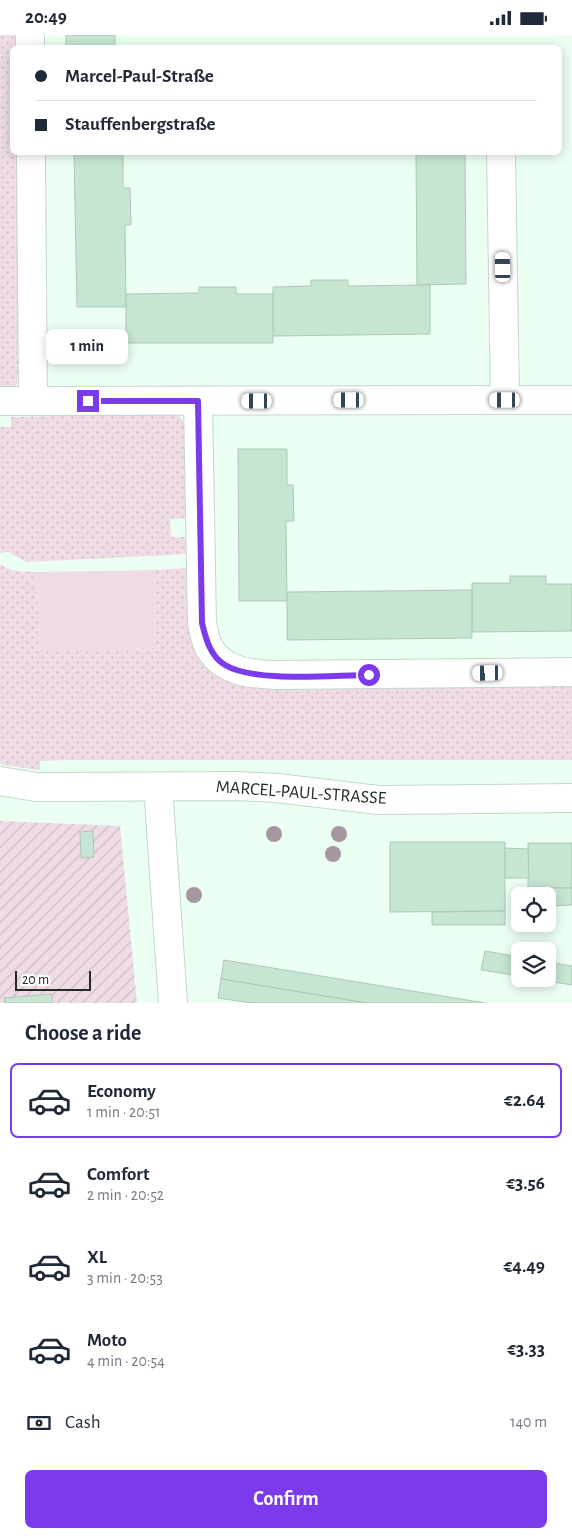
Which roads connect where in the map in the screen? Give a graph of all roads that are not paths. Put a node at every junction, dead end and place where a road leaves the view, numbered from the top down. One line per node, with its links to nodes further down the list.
1 (31, 155): 6 (street)
2 (502, 155): 3 (street)
3 (505, 400): 4 (street); 7 (street)
4 (572, 400)
5 (0, 401): 6 (street)
6 (33, 401): 7 (street)
7 (198, 401): 8 (street)
8 (572, 672)
9 (0, 781): 10 (street, MARCEL-PAUL-STRASSE)
10 (158, 787): 11 (street, MARCEL-PAUL-STRASSE); 12 (street)
11 (572, 798)
12 (173, 1003)

